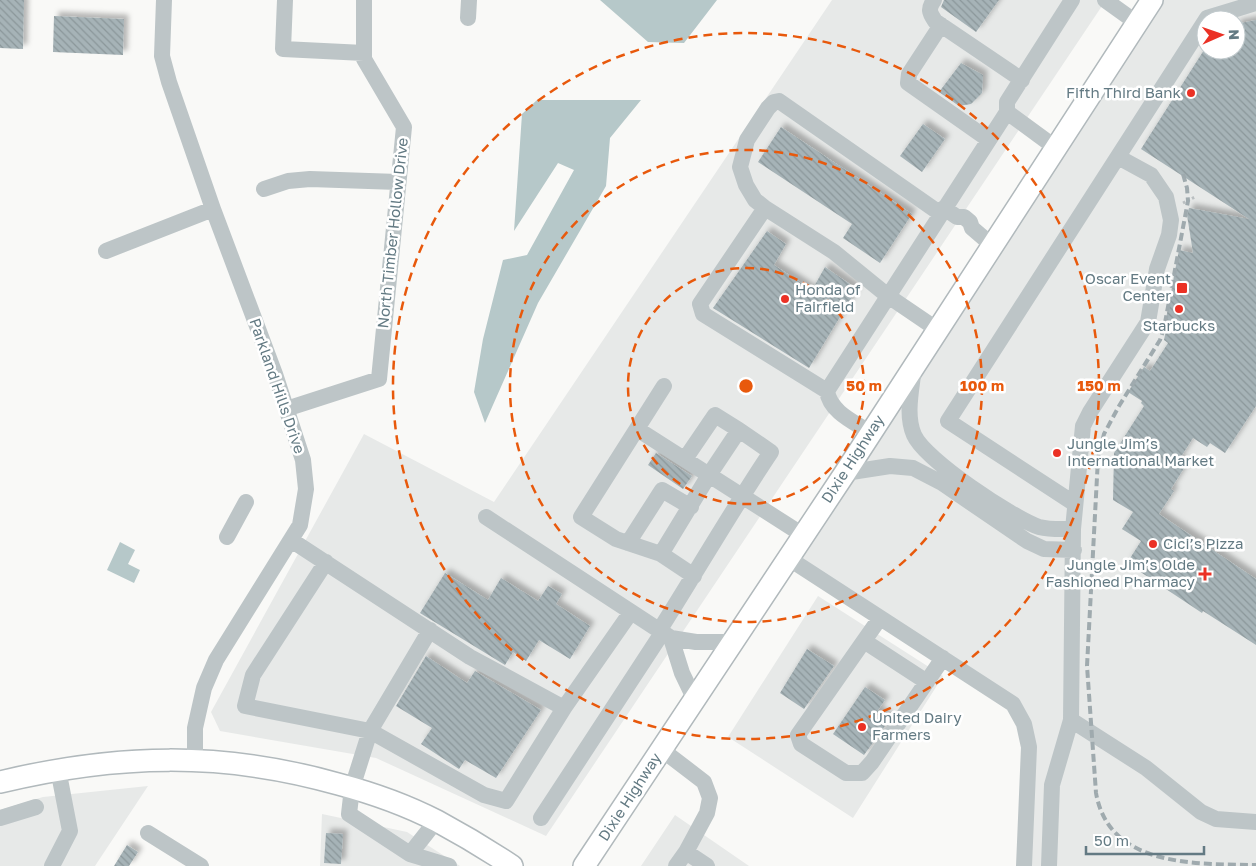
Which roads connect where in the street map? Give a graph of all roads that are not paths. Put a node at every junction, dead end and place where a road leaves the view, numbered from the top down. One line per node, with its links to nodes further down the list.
1 (164, 0): 22 (street, Parkland Hills Drive)
2 (285, 0): 13 (street)
3 (364, 0): 13 (street, North Timber Hollow Drive)
4 (469, 0): 10 (street)
5 (934, 0): 12 (street)
6 (1072, 0): 14 (street)
7 (1105, 0): 11 (street)
8 (1152, 0): 11 (main road, Dixie Highway)
9 (1256, 3): 18 (street)
10 (468, 18)
11 (1137, 23): 17 (main road, Dixie Highway)
12 (941, 25): 14 (street); 16 (street)
13 (364, 53): 19 (street, North Timber Hollow Drive)
14 (1022, 80): 15 (street)
15 (1007, 112): 16 (street); 17 (street)
16 (989, 140): 23 (street)
17 (1056, 148): 24 (main road, Dixie Highway)
18 (1118, 157): 40 (street); 40 (street)
19 (398, 182): 20 (street); 31 (street, North Timber Hollow Drive)
20 (264, 188)
21 (764, 208): 23 (street); 26 (street); 30 (street)
22 (213, 210): 25 (street); 31 (street, Parkland Hills Drive)
23 (947, 213): 24 (street); 26 (street)
24 (992, 246): 27 (main road, Dixie Highway)
25 (106, 251)
26 (888, 296): 27 (street); 30 (street)
27 (938, 330): 28 (main road, Dixie Highway)
28 (914, 367): 34 (main road, Dixie Highway); 43 (street)
29 (664, 386): 32 (street)
30 (827, 391): 34 (street)
31 (286, 409): 46 (street, Parkland Hills Drive)
32 (638, 429): 35 (street); 47 (street)
33 (739, 430): 35 (street); 37 (street); 38 (street)
34 (871, 433): 36 (main road, Dixie Highway)
35 (685, 459): 37 (street)
36 (845, 473): 44 (main road, Dixie Highway); 48 (street)
37 (710, 475): 38 (street); 41 (street)
38 (742, 496): 44 (street); 52 (street)
39 (246, 502): 45 (street)
40 (1075, 504): 43 (street)
41 (691, 507): 47 (street); 49 (street)
42 (486, 517): 53 (street)
43 (1073, 529): 48 (street)
44 (803, 535): 50 (main road, Dixie Highway)
45 (227, 538)
46 (291, 540): 51 (street); 66 (street, Parkland Hills Drive)
47 (628, 543): 49 (street)
48 (1074, 550): 63 (street)
49 (662, 554): 52 (street)
50 (788, 558): 54 (street); 58 (main road, Dixie Highway)
51 (326, 562): 55 (street); 64 (street)
52 (694, 576): 56 (street)
53 (631, 612): 56 (street); 62 (street)
54 (880, 618): 57 (street); 59 (street)
55 (430, 630): 62 (street); 64 (street)
56 (664, 634): 58 (street); 61 (street); 72 (street)
57 (864, 641): 60 (street); 60 (street)
58 (732, 642): 61 (main road, Dixie Highway)
59 (943, 658): 60 (street); 85 (street)
60 (927, 682)
61 (694, 698): 65 (main road, Dixie Highway)
62 (564, 708): 64 (street)
63 (1071, 720): 74 (street); 86 (street)
64 (370, 731): 69 (street)
65 (661, 749): 76 (street); 82 (main road, Dixie Highway)
66 (195, 760): 67 (main road); 69 (main road)
67 (58, 769): 68 (main road); 78 (street)
68 (0, 782)
69 (352, 788): 73 (main road); 77 (street)
70 (36, 806): 71 (street)
71 (0, 818)
72 (541, 818)
73 (436, 821): 77 (street); 81 (main road)
74 (1256, 822)
75 (148, 832): 79 (street)
76 (686, 852): 83 (street); 84 (street)
77 (410, 854): 80 (street)
78 (52, 866)
79 (201, 866)
80 (450, 866)
81 (512, 866)
82 (584, 866)
83 (676, 866)
84 (707, 866)
85 (1024, 866)
86 (1049, 866)

